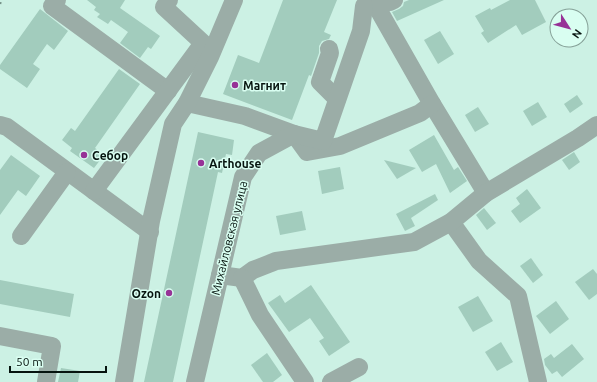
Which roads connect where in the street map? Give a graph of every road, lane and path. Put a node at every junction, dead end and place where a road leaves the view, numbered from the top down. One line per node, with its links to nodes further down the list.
1 (1, 0): 7 (path)
2 (57, 0): 9 (street)
3 (169, 0): 9 (street)
4 (234, 0): 11 (street)
5 (394, 0): 6 (street)
6 (368, 2): 10 (street); 12 (street)
7 (0, 4)
8 (329, 49): 10 (street)
9 (168, 91): 17 (street)
10 (337, 99): 15 (street)
11 (187, 103): 15 (street); 20 (street)
12 (432, 104): 15 (street); 18 (street)
13 (0, 125): 16 (street)
14 (597, 125): 18 (street)
15 (294, 134): 22 (street, Михайловская улица)
16 (67, 172): 17 (street); 21 (street)
17 (94, 192): 20 (street)
18 (486, 193): 19 (street)
19 (451, 222): 23 (street); 31 (street)
20 (150, 232): 27 (street)
21 (21, 236)
22 (220, 275): 23 (street); 28 (street, Михайловская улица)
23 (242, 278): 29 (street)
24 (0, 336): 26 (street)
25 (359, 367): 30 (street)
26 (46, 382)
27 (124, 382)
28 (195, 382)
29 (305, 382)
30 (331, 382)
31 (538, 382)

